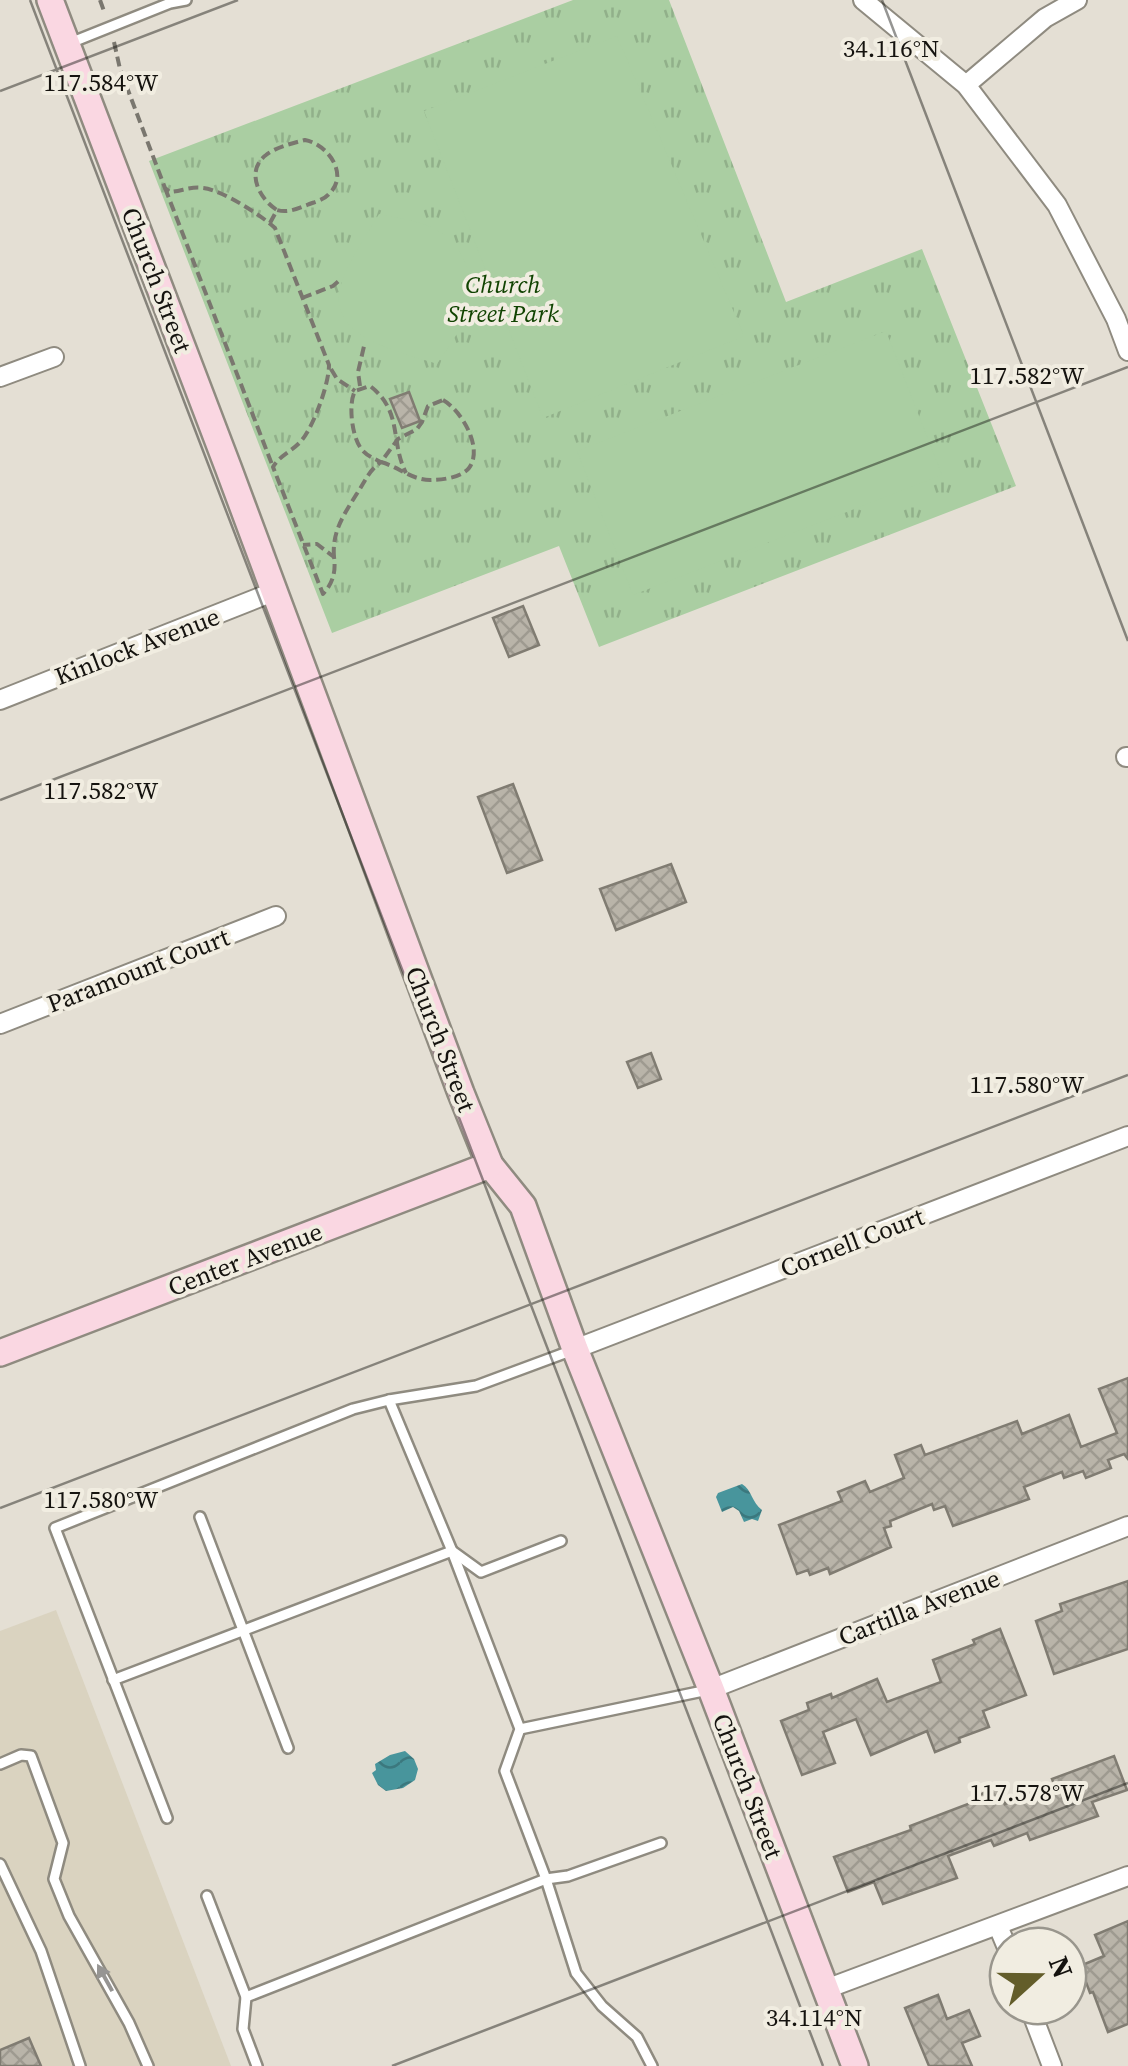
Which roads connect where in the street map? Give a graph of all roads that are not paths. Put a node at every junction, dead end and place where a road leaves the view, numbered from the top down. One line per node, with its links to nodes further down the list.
1 (50, 0): 6 (street, Church Street)
2 (186, 0): 5 (lane)
3 (863, 0): 7 (street)
4 (1076, 0): 7 (street)
5 (170, 2): 6 (lane)
6 (67, 44): 12 (street, Church Street)
7 (966, 85): 8 (street)
8 (1122, 316): 9 (street)
9 (1128, 350)
10 (54, 357): 11 (street)
11 (0, 377)
12 (274, 592): 13 (street, Kinlock Avenue); 17 (street, Church Street)
13 (0, 700)
14 (276, 916): 15 (street, Paramount Court)
15 (0, 1024)
16 (1128, 1136): 18 (street, Cornell Court)
17 (490, 1165): 18 (street, Church Street); 19 (street, Center Avenue)
18 (575, 1349): 20 (lane); 27 (street, Church Street)
19 (0, 1353)
20 (389, 1400): 24 (lane); 26 (lane)
21 (200, 1517): 25 (lane)
22 (1128, 1526): 27 (street, Cartilla Avenue)
23 (561, 1542): 24 (lane)
24 (452, 1551): 25 (lane); 28 (lane)
25 (244, 1630): 26 (lane); 29 (lane)
26 (112, 1680): 31 (lane)
27 (711, 1689): 28 (lane); 39 (street, Church Street)
28 (520, 1729): 35 (lane)
29 (288, 1748)
30 (0, 1764): 43 (lane, one-way to 30)
31 (167, 1818)
32 (661, 1842): 35 (lane)
33 (0, 1864): 42 (lane)
34 (1128, 1876): 37 (street)
35 (546, 1879): 40 (lane); 45 (lane)
36 (207, 1896): 40 (lane)
37 (998, 1926)
38 (988, 1930): 39 (street)
39 (826, 1989): 46 (street, Church Street)
40 (246, 1997): 44 (lane)
41 (1037, 2026): 47 (street)
42 (80, 2066)
43 (148, 2066)
44 (258, 2066)
45 (652, 2066)
46 (854, 2066)
47 (1052, 2066)

